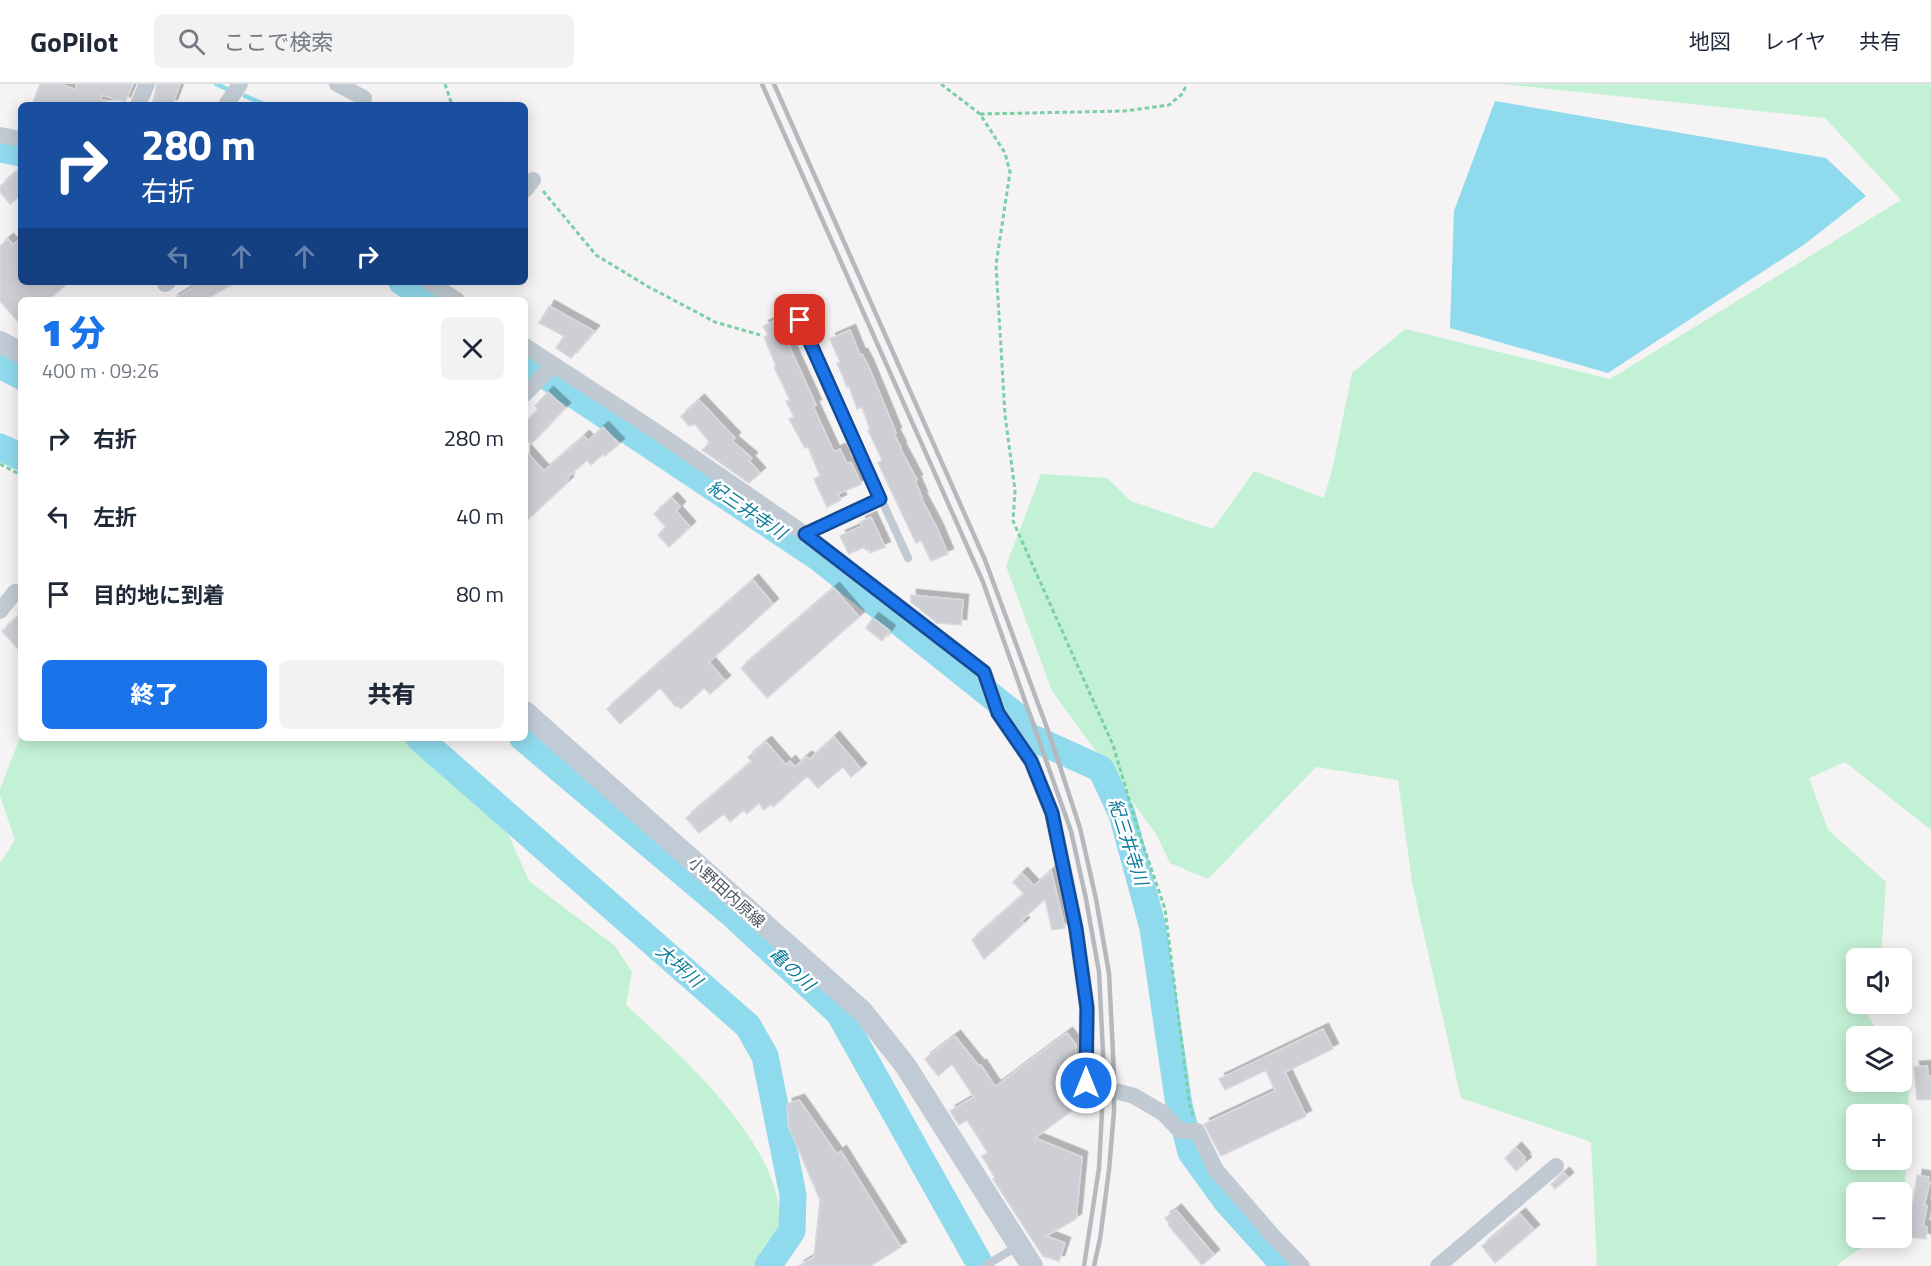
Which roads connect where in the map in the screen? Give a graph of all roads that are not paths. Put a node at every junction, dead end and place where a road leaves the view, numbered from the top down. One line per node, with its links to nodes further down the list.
1 (147, 84): 5 (street)
2 (240, 84): 6 (street)
3 (338, 84): 4 (street)
4 (363, 98)
5 (139, 102)
6 (227, 102)
7 (0, 135): 8 (street)
8 (18, 138)
9 (440, 285): 10 (street)
10 (454, 297)
11 (800, 320): 17 (lane)
12 (0, 342): 14 (main road)
13 (528, 350): 15 (street)
14 (18, 351)
15 (546, 372): 16 (street); 18 (street)
16 (528, 391)
17 (880, 499): 18 (lane); 19 (lane)
18 (805, 534): 27 (street)
19 (908, 558)
20 (15, 592): 21 (street)
21 (0, 611)
22 (528, 715): 24 (main road, 小野田内原線)
23 (1556, 1167): 28 (street)
24 (1014, 1249): 25 (lane); 26 (main road, 小野田内原線)
25 (985, 1266)
26 (1032, 1266)
27 (1302, 1266)
28 (1438, 1266)

